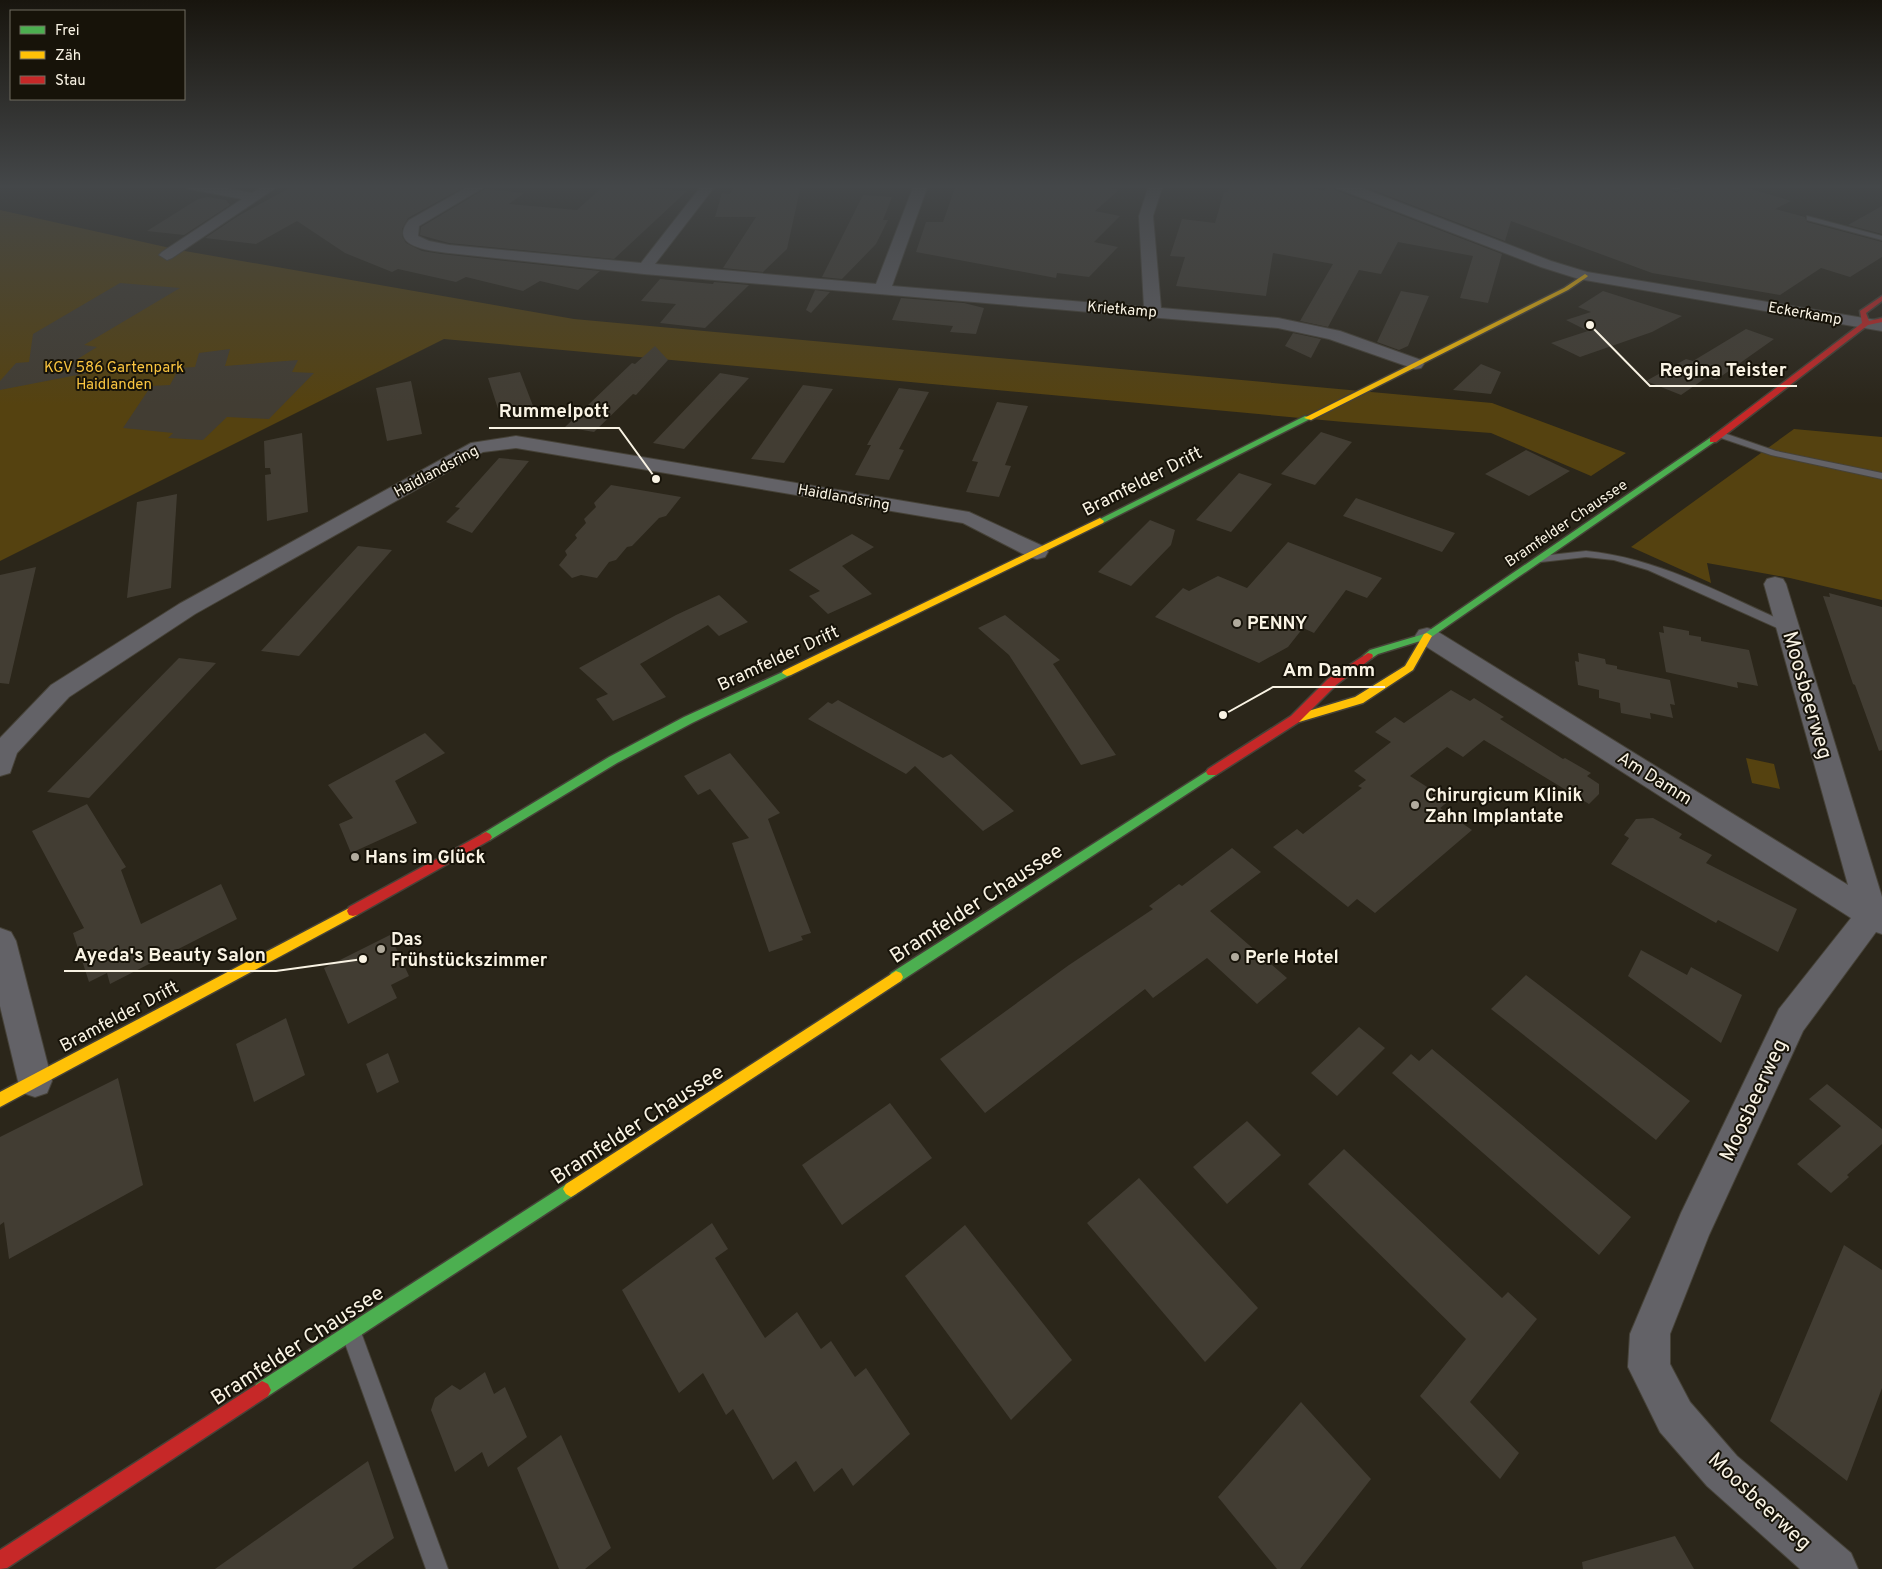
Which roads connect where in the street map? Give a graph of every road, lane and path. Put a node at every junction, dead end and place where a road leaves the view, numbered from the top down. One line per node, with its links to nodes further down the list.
1 (533, 258): 6 (street, Krietkamp)
2 (652, 258): 6 (street)
3 (894, 258): 8 (street)
4 (1147, 258): 10 (street)
5 (1531, 258): 7 (street, Eckerkamp)
6 (644, 269): 8 (street, Krietkamp)
7 (1586, 276): 11 (street, Eckerkamp); 12 (main road, Bramfelder Drift)
8 (883, 288): 10 (street, Krietkamp)
9 (1882, 298): 11 (main road)
10 (1153, 312): 12 (street, Krietkamp)
11 (1877, 323): 13 (main road, Bramfelder Chaussee)
12 (1415, 364): 15 (main road, Bramfelder Drift)
13 (1721, 435): 14 (lane); 16 (main road, Bramfelder Chaussee)
14 (1882, 476)
15 (1037, 552): 21 (street, Haidlandsring); 24 (main road, Bramfelder Drift)
16 (1541, 559): 18 (lane); 19 (main road, Bramfelder Chaussee)
17 (1775, 584): 18 (street, Moosbeerweg)
18 (1788, 628): 22 (street, Moosbeerweg)
19 (1427, 636): 20 (main road, Bramfelder Chaussee); 20 (main road, Bramfelder Chaussee); 22 (street, Am Damm)
20 (1295, 719): 26 (main road, Bramfelder Chaussee)
21 (0, 766)
22 (1877, 917): 29 (street, Moosbeerweg)
23 (0, 941): 24 (street)
24 (35, 1081): 25 (main road, Bramfelder Drift)
25 (0, 1100)
26 (351, 1332): 27 (main road, Bramfelder Chaussee); 28 (lane)
27 (0, 1561)
28 (432, 1565)
29 (1834, 1569)

